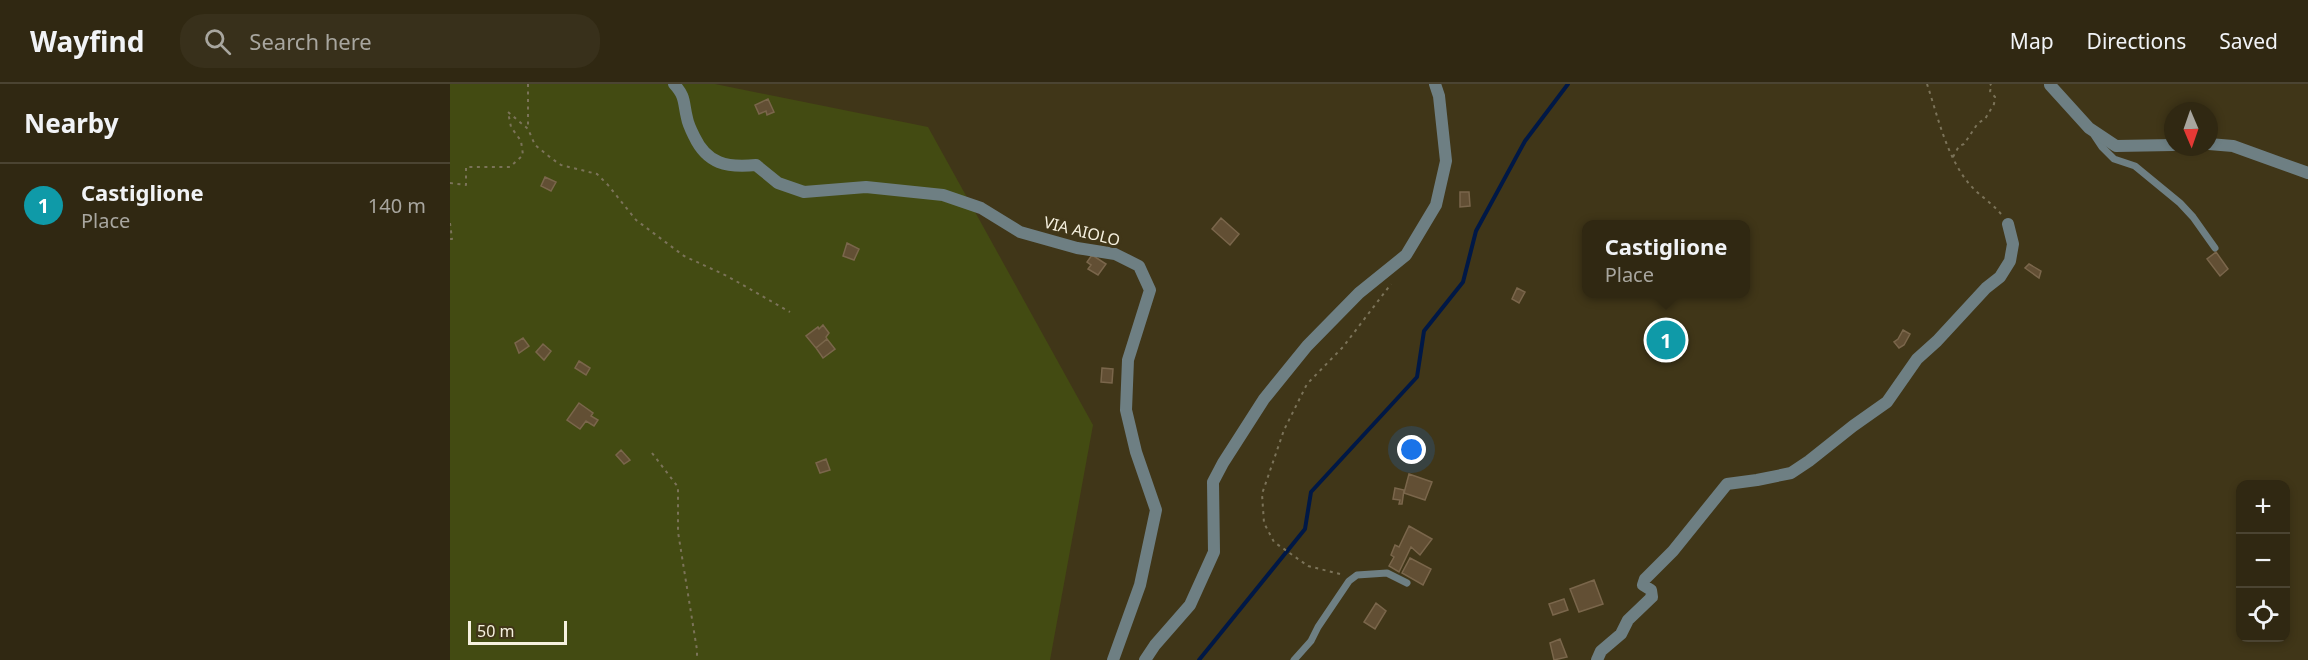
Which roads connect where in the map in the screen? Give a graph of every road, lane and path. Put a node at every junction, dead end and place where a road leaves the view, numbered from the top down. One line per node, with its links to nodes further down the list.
1 (528, 84): 8 (path)
2 (674, 84): 24 (street, VIA AIOLO)
3 (1436, 84): 25 (street)
4 (1927, 84): 11 (path)
5 (1990, 84): 11 (path)
6 (2050, 84): 7 (street)
7 (2089, 128): 9 (street); 17 (lane)
8 (528, 129): 13 (path); 19 (path)
9 (2164, 145)
10 (2218, 145): 12 (street)
11 (1953, 158): 15 (path)
12 (2308, 172)
13 (450, 183)
14 (450, 223): 16 (path)
15 (2008, 224): 27 (street)
16 (450, 239)
17 (2215, 249)
18 (1395, 275): 21 (path)
19 (790, 312)
20 (652, 453): 23 (path)
21 (1349, 581): 22 (lane); 26 (lane)
22 (1407, 583)
23 (697, 660)
24 (1113, 660)
25 (1145, 660)
26 (1294, 660)
27 (1597, 660)

